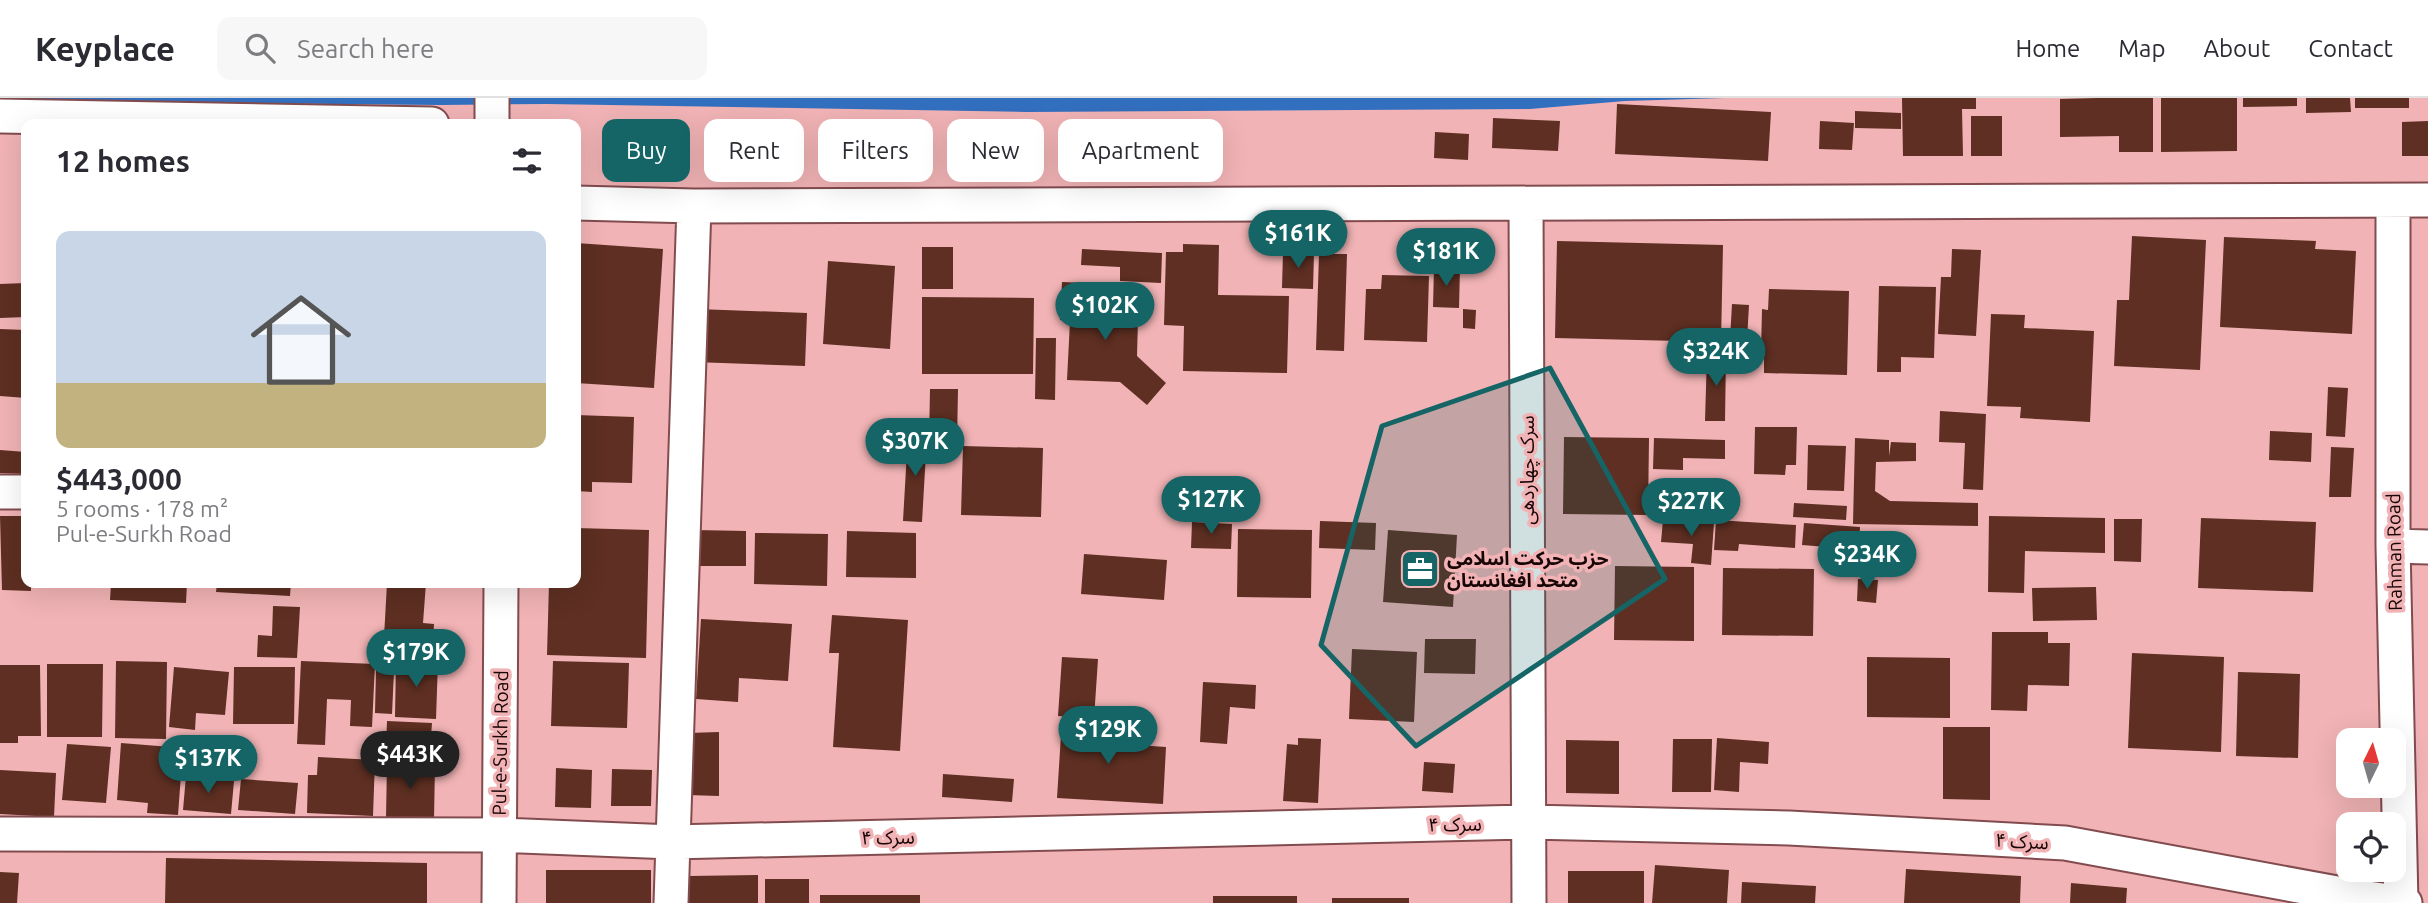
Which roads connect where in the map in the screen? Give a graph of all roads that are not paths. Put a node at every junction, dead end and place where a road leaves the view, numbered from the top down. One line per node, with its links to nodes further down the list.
1 (0, 116): 2 (street)
2 (162, 119)
3 (2393, 201): 4 (street); 6 (street); 10 (street, Rahman Road)
4 (2428, 201)
5 (581, 203): 7 (street)
6 (1526, 204): 7 (street); 13 (street, سرک چهاردهی)
7 (694, 206): 16 (street)
8 (0, 492): 9 (street)
9 (21, 492)
10 (2393, 546): 11 (street); 20 (street, Rahman Road)
11 (2428, 547)
12 (501, 588): 15 (street, Pul-e-Surkh Road)
13 (1529, 822): 16 (street, سرک ۴); 19 (street, سرک چهاردهی); 20 (street, سرک ۴)
14 (0, 834): 15 (street, سرک ۴)
15 (499, 835): 16 (street, سرک ۴); 17 (street, Pul-e-Surkh Road)
16 (672, 842): 18 (street)
17 (499, 903)
18 (671, 903)
19 (1529, 903)
20 (2402, 903)

